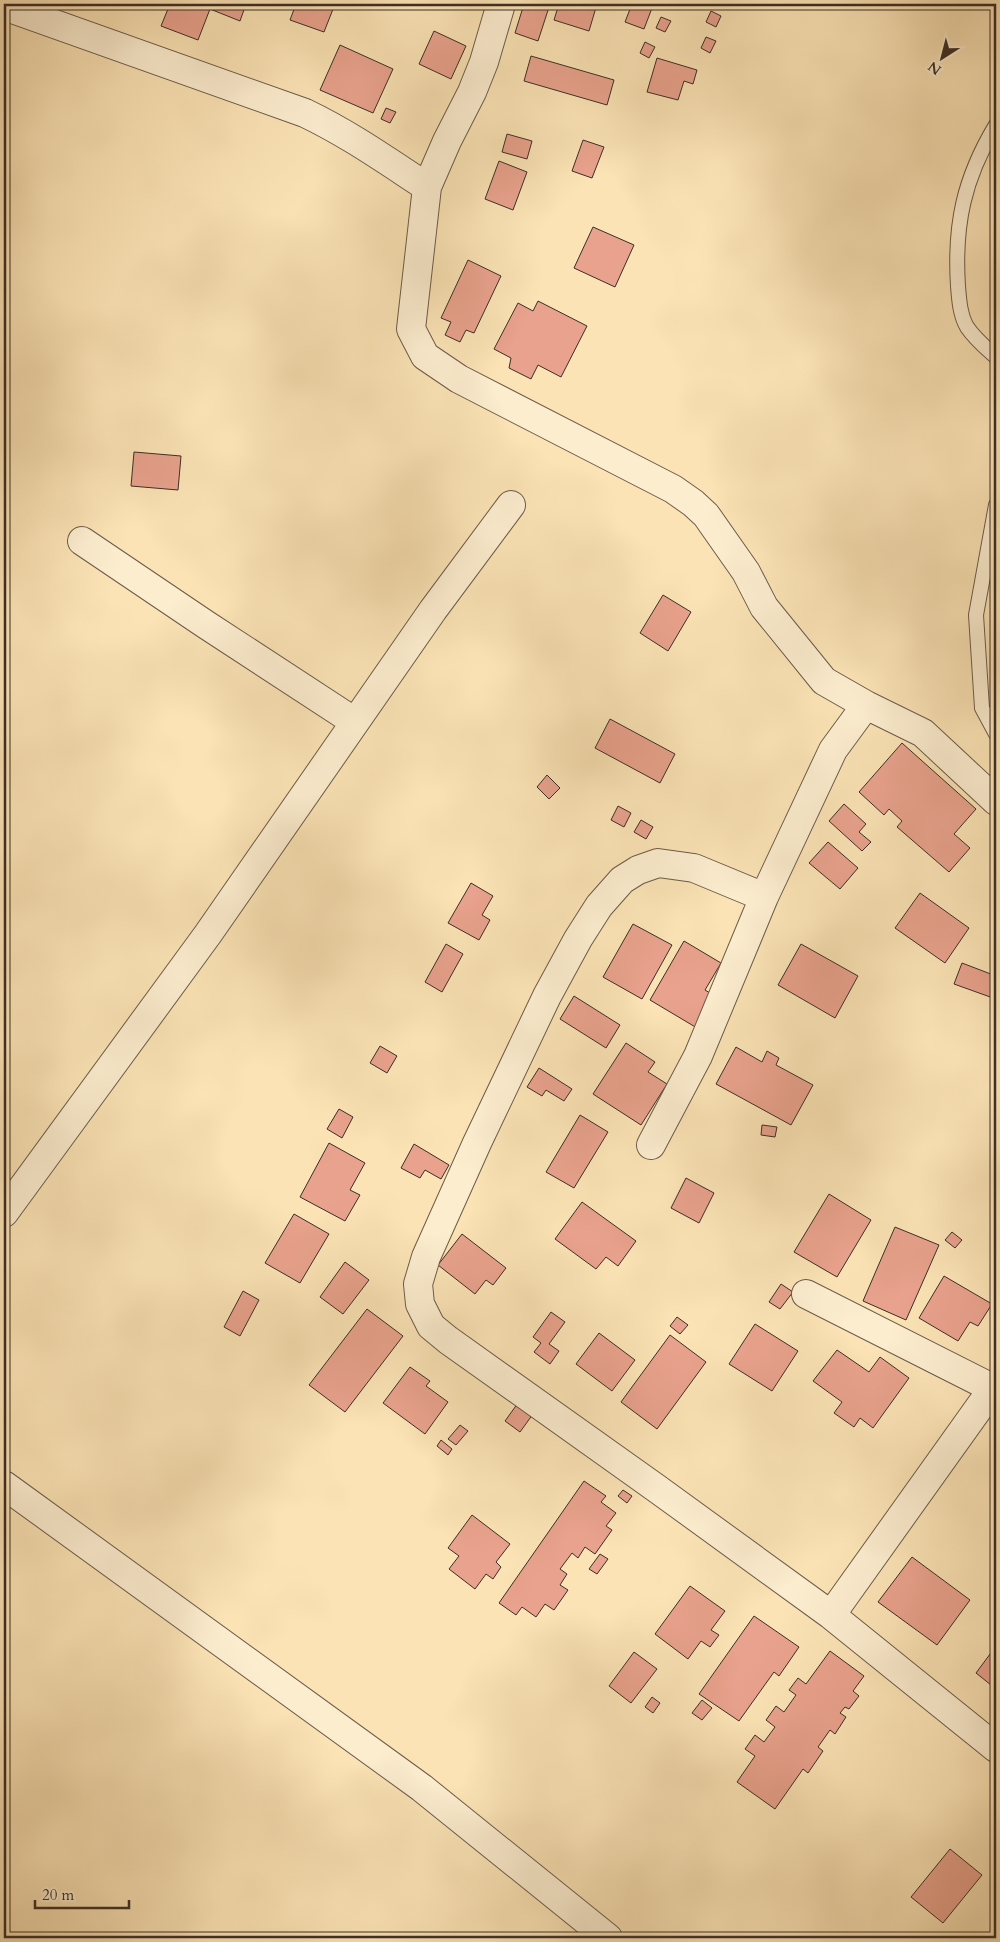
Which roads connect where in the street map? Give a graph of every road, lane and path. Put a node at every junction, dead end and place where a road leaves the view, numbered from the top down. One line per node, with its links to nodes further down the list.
1 (501, 4): 4 (street)
2 (4, 6): 4 (street)
3 (996, 125): 5 (lane)
4 (427, 187): 9 (street)
5 (996, 357)
6 (511, 505): 10 (street)
7 (996, 505): 11 (lane)
8 (82, 541): 10 (street)
9 (866, 705): 12 (street); 13 (street)
10 (355, 722): 15 (street)
11 (996, 734)
12 (996, 801)
13 (764, 897): 14 (street); 19 (street)
14 (650, 1145)
15 (4, 1213)
16 (806, 1294): 17 (street)
17 (995, 1388): 19 (street)
18 (4, 1485): 21 (street)
19 (831, 1615): 20 (street)
20 (996, 1748)
21 (608, 1938)

